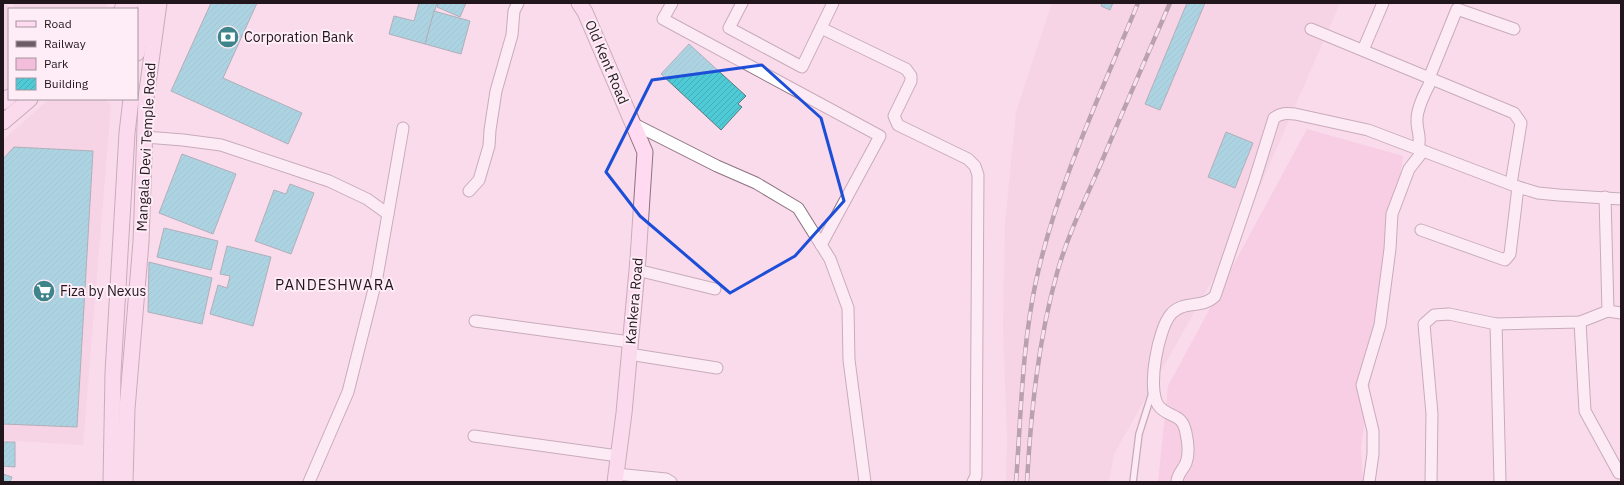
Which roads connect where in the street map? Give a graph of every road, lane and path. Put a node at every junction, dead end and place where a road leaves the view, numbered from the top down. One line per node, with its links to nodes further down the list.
1 (146, 3): 12 (main road, Mangala Devi Temple Road)
2 (159, 3): 20 (main road, Mangala Devi Temple Road)
3 (518, 3): 23 (street)
4 (579, 3): 18 (main road, Old Kent Road)
5 (672, 3): 28 (street)
6 (742, 3): 9 (street)
7 (833, 3): 9 (street)
8 (1383, 3): 13 (street)
9 (821, 28): 48 (street)
10 (1514, 29): 14 (street)
11 (1311, 30): 13 (street)
12 (138, 47)
13 (1363, 50): 14 (street)
14 (1431, 79): 21 (street); 22 (street)
15 (29, 100): 17 (main road)
16 (131, 100): 43 (main road, Mangala Devi Temple Road)
17 (3, 122)
18 (632, 123): 28 (street); 29 (main road, Kankera Road)
19 (402, 128): 26 (street)
20 (145, 137): 26 (street); 44 (main road, Mangala Devi Temple Road)
21 (1421, 150): 22 (street); 38 (street); 51 (street)
22 (1514, 186): 24 (street); 27 (street)
23 (469, 191)
24 (1605, 197): 25 (street); 31 (street)
25 (1621, 199)
26 (388, 214): 45 (street)
27 (1421, 230)
28 (821, 245): 47 (street)
29 (637, 270): 30 (street); 36 (main road, Kankera Road)
30 (715, 289)
31 (1608, 311): 32 (street); 34 (street)
32 (1621, 313)
33 (475, 321): 36 (street)
34 (1580, 322): 35 (street); 41 (street)
35 (1496, 324): 52 (street); 53 (street)
36 (630, 348): 37 (street); 40 (main road, Kankera Road)
37 (717, 368)
38 (1154, 389): 49 (lane); 50 (street)
39 (474, 436): 40 (street)
40 (618, 456): 42 (main road, Kankera Road)
41 (1619, 476)
42 (615, 478): 46 (street)
43 (111, 482)
44 (125, 482)
45 (309, 482)
46 (671, 482)
47 (865, 482)
48 (972, 482)
49 (1133, 482)
50 (1177, 482)
51 (1369, 482)
52 (1431, 482)
53 (1500, 482)

